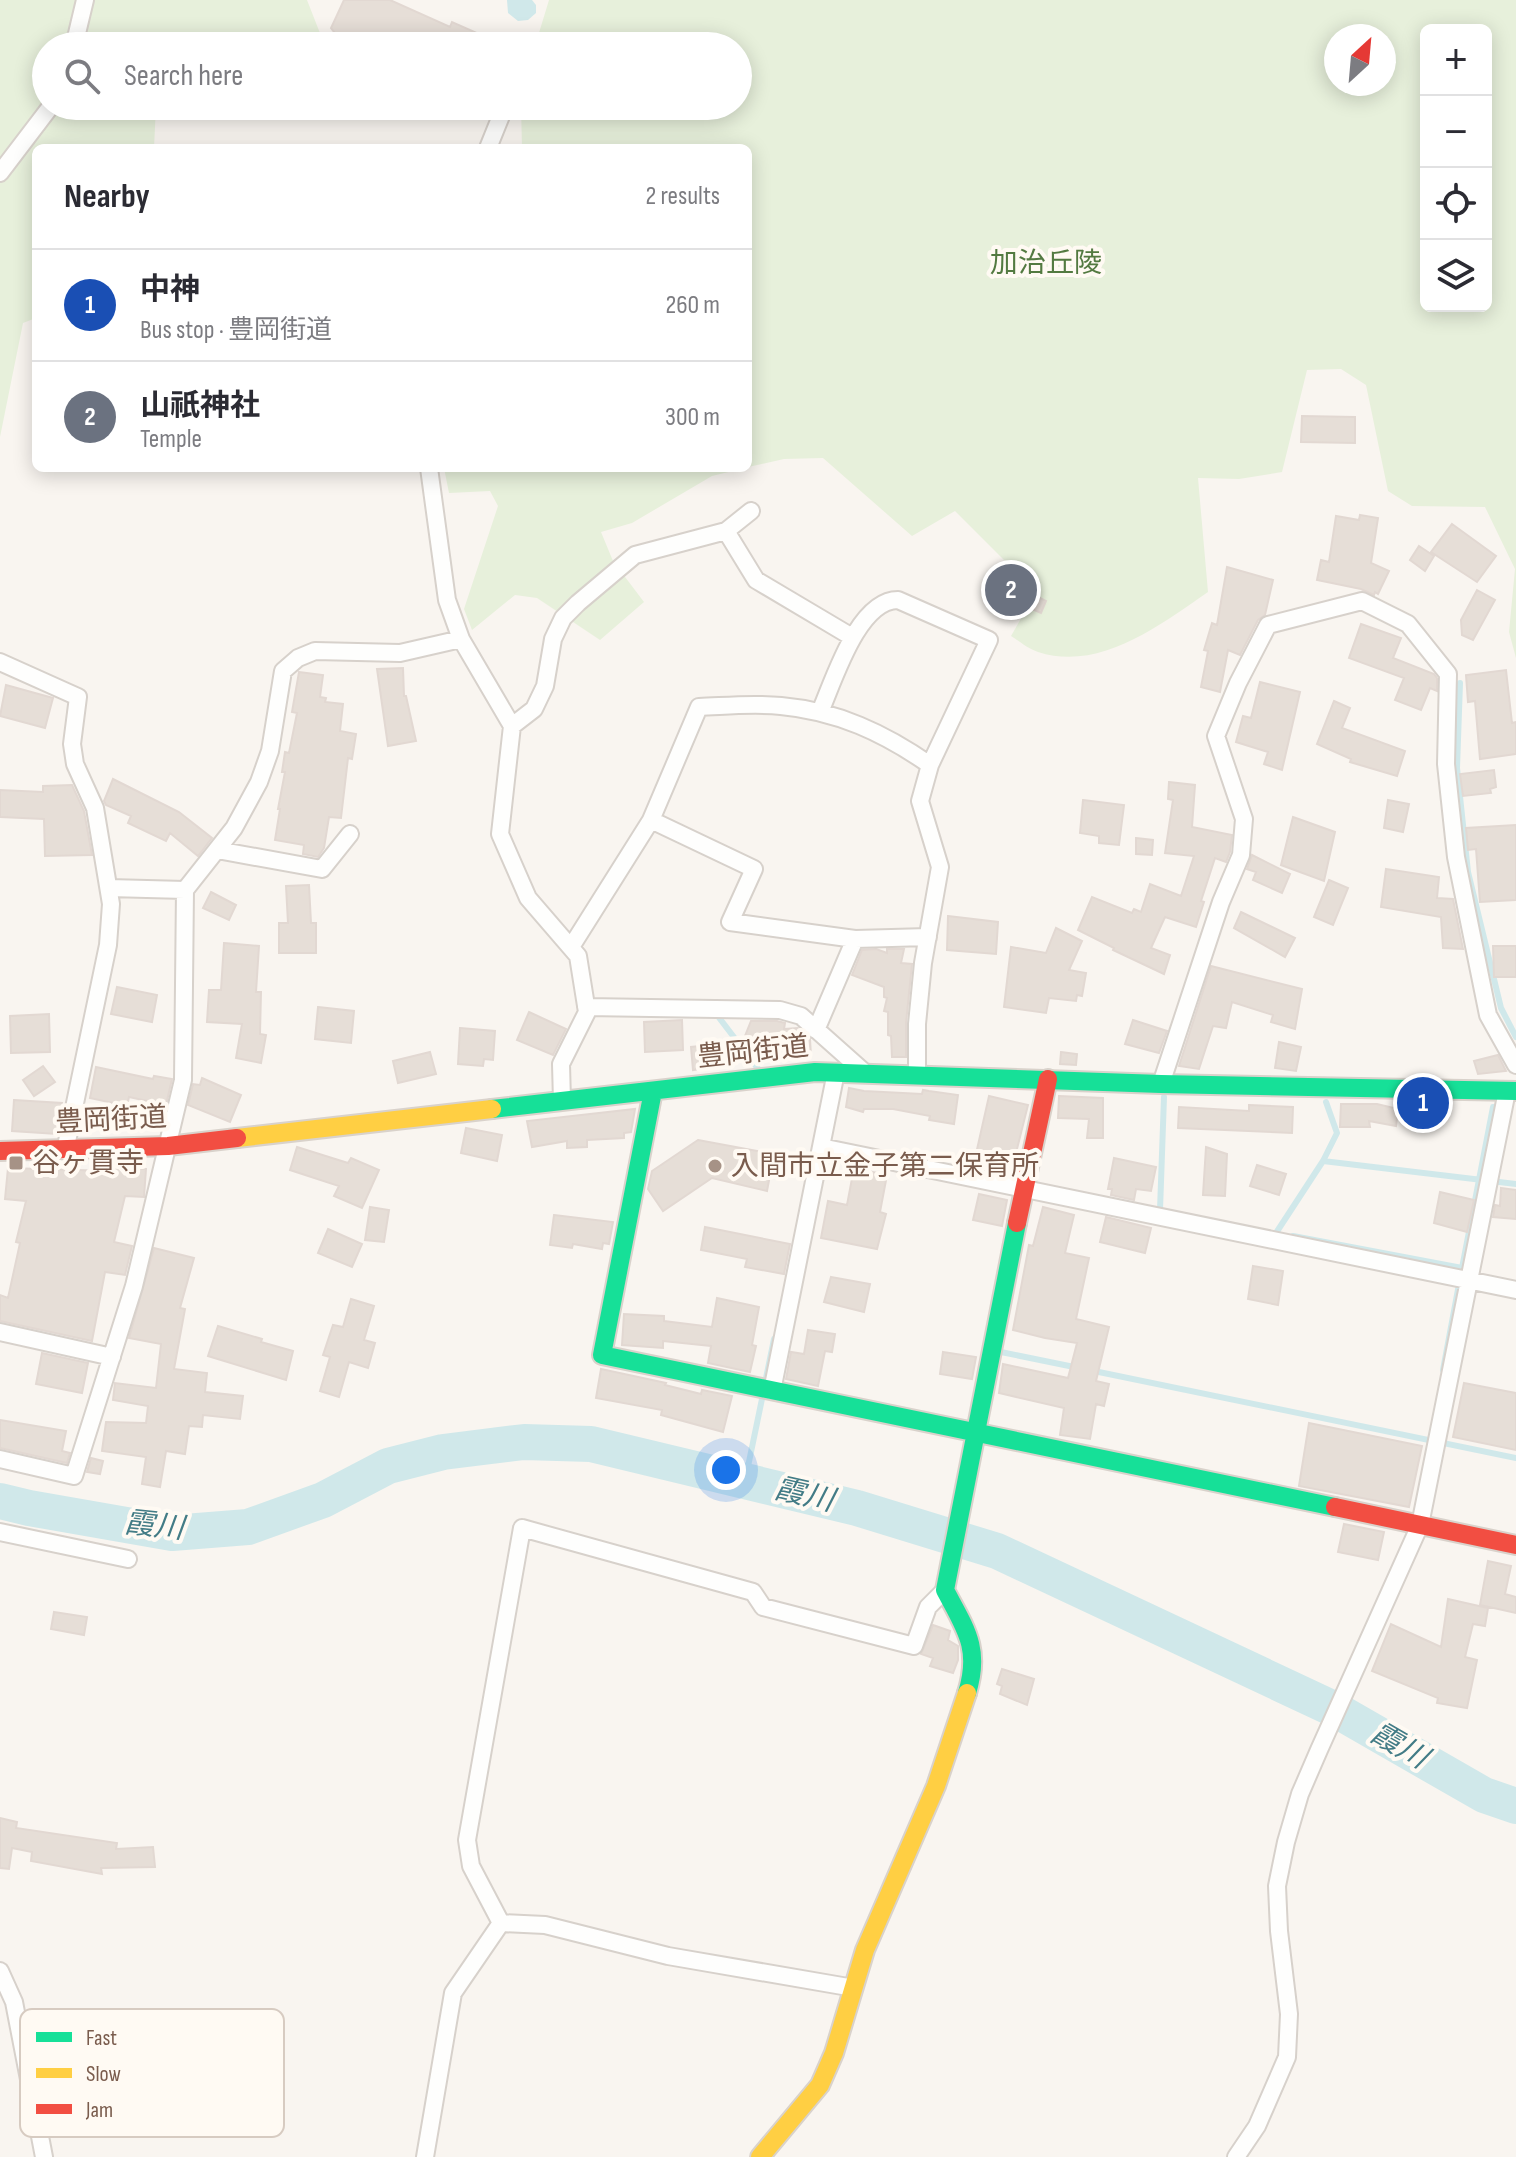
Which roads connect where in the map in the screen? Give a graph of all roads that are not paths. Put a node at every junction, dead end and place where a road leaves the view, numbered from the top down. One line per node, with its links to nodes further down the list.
1 (85, 0): 2 (street)
2 (77, 32)
3 (42, 120): 6 (street)
4 (499, 120): 5 (street)
5 (490, 144)
6 (0, 173)
7 (430, 472): 11 (street)
8 (751, 511): 9 (street)
9 (726, 531): 10 (street); 14 (street)
10 (852, 637): 13 (street); 15 (street)
11 (461, 639): 14 (street); 18 (street)
12 (0, 662): 19 (street)
13 (820, 712): 15 (street); 16 (street)
14 (512, 726): 23 (street)
15 (930, 765): 21 (street)
16 (651, 820): 22 (street); 23 (street)
17 (350, 834): 18 (street)
18 (217, 850): 20 (street)
19 (109, 888): 20 (street); 38 (street)
20 (185, 890): 35 (street)
21 (928, 937): 22 (street); 29 (street)
22 (855, 939): 25 (street)
23 (571, 947): 24 (street)
24 (586, 1007): 25 (street); 34 (street)
25 (816, 1030): 28 (street)
26 (1516, 1065): 31 (street)
27 (836, 1072): 28 (street, 豊岡街道); 32 (street, 豊岡街道); 36 (street)
28 (864, 1072): 29 (street, 豊岡街道)
29 (917, 1074): 30 (street, 豊岡街道)
30 (1048, 1079): 31 (street, 豊岡街道); 39 (street)
31 (1161, 1084): 33 (street, 豊岡街道)
32 (653, 1091): 34 (street, 豊岡街道); 44 (street)
33 (1512, 1091): 40 (street)
34 (562, 1101): 35 (street, 豊岡街道)
35 (168, 1146): 38 (street, 豊岡街道); 43 (street)
36 (821, 1147): 39 (street); 44 (street)
37 (0, 1151): 38 (street, 豊岡街道)
38 (65, 1151)
39 (1023, 1190): 40 (street); 45 (street)
40 (1469, 1280): 41 (street); 47 (street)
41 (1516, 1290)
42 (0, 1332): 43 (street)
43 (112, 1357): 46 (street)
44 (772, 1391): 45 (street)
45 (976, 1434): 47 (street); 51 (street)
46 (0, 1459)
47 (1420, 1525): 49 (street); 60 (street)
48 (0, 1532): 50 (street)
49 (1516, 1545)
50 (128, 1559)
51 (947, 1583): 52 (street); 54 (street)
52 (501, 1923): 54 (street); 58 (street)
53 (0, 1971): 55 (street)
54 (854, 1988): 59 (street)
55 (20, 2033)
56 (40, 2137): 57 (street)
57 (44, 2157)
58 (425, 2157)
59 (760, 2157)
60 (1236, 2157)

